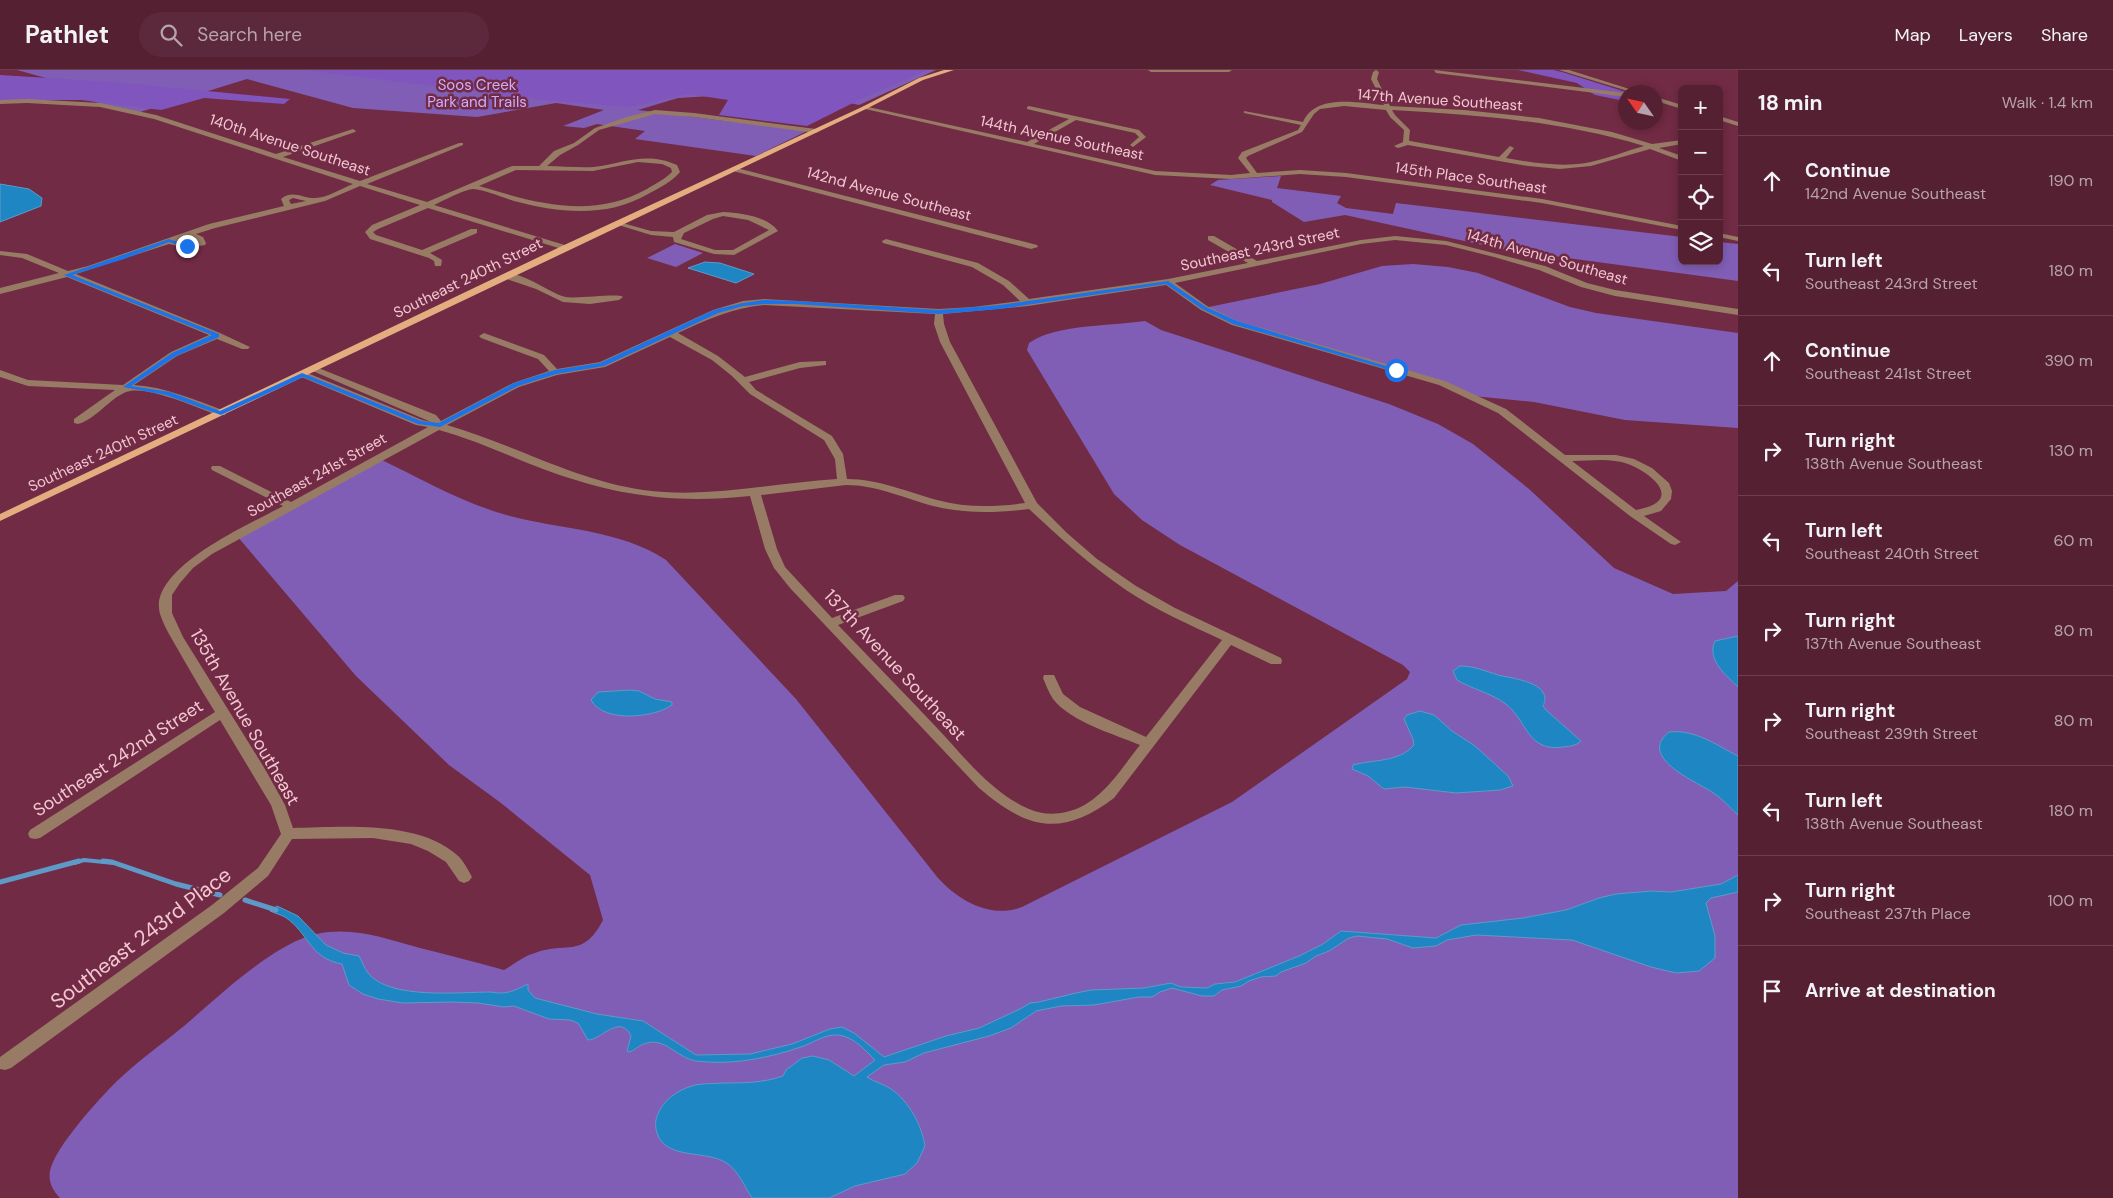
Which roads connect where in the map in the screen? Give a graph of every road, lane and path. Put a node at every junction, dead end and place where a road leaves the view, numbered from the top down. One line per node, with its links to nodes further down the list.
1 (951, 70): 12 (main road, Southeast 240th Street)
2 (1151, 70): 3 (street)
3 (1230, 70)
4 (1562, 70): 7 (street)
5 (1436, 71): 8 (street)
6 (1376, 72): 14 (street)
7 (1618, 87)
8 (1618, 94)
9 (1663, 101): 11 (street)
10 (0, 102): 30 (street, 140th Avenue Southeast)
11 (1678, 105)
12 (864, 108): 21 (main road, Southeast 240th Street); 25 (street, 144th Avenue Southeast)
13 (1029, 108): 16 (street)
14 (1387, 108): 18 (street, 147th Avenue Southeast); 22 (street); 28 (street, 147th Avenue Southeast)
15 (1246, 112): 18 (street)
16 (1075, 118): 25 (street); 26 (street)
17 (1723, 119): 19 (street)
18 (1305, 124): 35 (street)
19 (1738, 124)
20 (353, 131): 30 (street)
21 (816, 131): 33 (street); 34 (main road, Southeast 240th Street)
22 (1408, 143): 27 (street); 32 (street)
23 (1678, 143): 28 (street)
24 (461, 144): 36 (street)
25 (1027, 145): 35 (street, 144th Avenue Southeast)
26 (1133, 145)
27 (1398, 146)
28 (1649, 147): 31 (street, 147th Avenue Southeast); 32 (street)
29 (1510, 148): 32 (street)
30 (278, 156): 36 (street, 140th Avenue Southeast)
31 (1678, 158)
32 (1501, 159)
33 (541, 168): 37 (street); 37 (street)
34 (736, 169): 39 (main road, Southeast 240th Street); 50 (street, 142nd Avenue Southeast)
35 (1255, 174): 40 (street, 145th Place Southeast)
36 (360, 184): 38 (street, 140th Avenue Southeast); 42 (street)
37 (471, 186): 38 (street)
38 (428, 206): 51 (street, 140th Avenue Southeast); 53 (street)
39 (619, 224): 43 (street); 51 (main road, Southeast 240th Street)
40 (1678, 227)
41 (474, 230): 53 (street)
42 (188, 234): 48 (street); 48 (street)
43 (677, 235): 43 (street)
44 (1723, 236): 47 (street)
45 (1211, 238): 55 (street)
46 (1408, 238): 55 (street, Southeast 243rd Street); 63 (street, 144th Avenue Southeast)
47 (1738, 239)
48 (169, 241): 56 (street)
49 (886, 241): 61 (street)
50 (1034, 247)
51 (565, 248): 57 (main road, Southeast 240th Street)
52 (2, 253): 56 (street)
53 (422, 253): 54 (street)
54 (438, 264)
55 (1256, 264): 58 (street, Southeast 243rd Street)
56 (67, 275): 59 (street); 65 (street)
57 (507, 276): 60 (street); 69 (main road, Southeast 240th Street)
58 (1168, 282): 61 (street, Southeast 243rd Street); 78 (street)
59 (0, 291)
60 (619, 297)
61 (1028, 303): 62 (street, Southeast 243rd Street)
62 (939, 312): 64 (street, Southeast 241st Street); 82 (street)
63 (1738, 312)
64 (670, 333): 70 (street, Southeast 241st Street); 73 (street)
65 (217, 335): 67 (street); 74 (street)
66 (484, 336): 70 (street)
67 (245, 346)
68 (823, 363): 73 (street)
69 (313, 369): 72 (main road, Southeast 240th Street); 77 (street)
70 (555, 372): 77 (street, Southeast 241st Street)
71 (0, 374): 74 (street)
72 (302, 374): 75 (main road, Southeast 240th Street); 77 (street)
73 (744, 380): 80 (street)
74 (126, 387): 75 (street); 76 (street)
75 (221, 413): 85 (main road, Southeast 240th Street)
76 (78, 421)
77 (440, 425): 81 (street); 83 (street, Southeast 241st Street)
78 (1564, 458): 84 (street); 84 (street)
79 (216, 468): 83 (street)
80 (842, 483): 81 (street); 82 (street)
81 (755, 493): 89 (street, 137th Avenue Southeast)
82 (1032, 505): 90 (street)
83 (291, 506): 87 (street, Southeast 241st Street)
84 (1634, 514): 86 (street)
85 (0, 518)
86 (1675, 542)
87 (175, 580): 93 (street, 135th Avenue Southeast)
88 (899, 598): 89 (street)
89 (832, 623): 94 (street, 137th Avenue Southeast)
90 (1229, 639): 91 (street); 94 (street, 137th Avenue Southeast)
91 (1276, 661)
92 (1049, 678): 94 (street)
93 (222, 713): 95 (street, Southeast 242nd Street); 96 (street, 135th Avenue Southeast)
94 (1149, 743)
95 (35, 834)
96 (288, 834): 97 (street, 135th Avenue Southeast); 98 (street, Southeast 243rd Place)
97 (464, 877)
98 (2, 1063)

